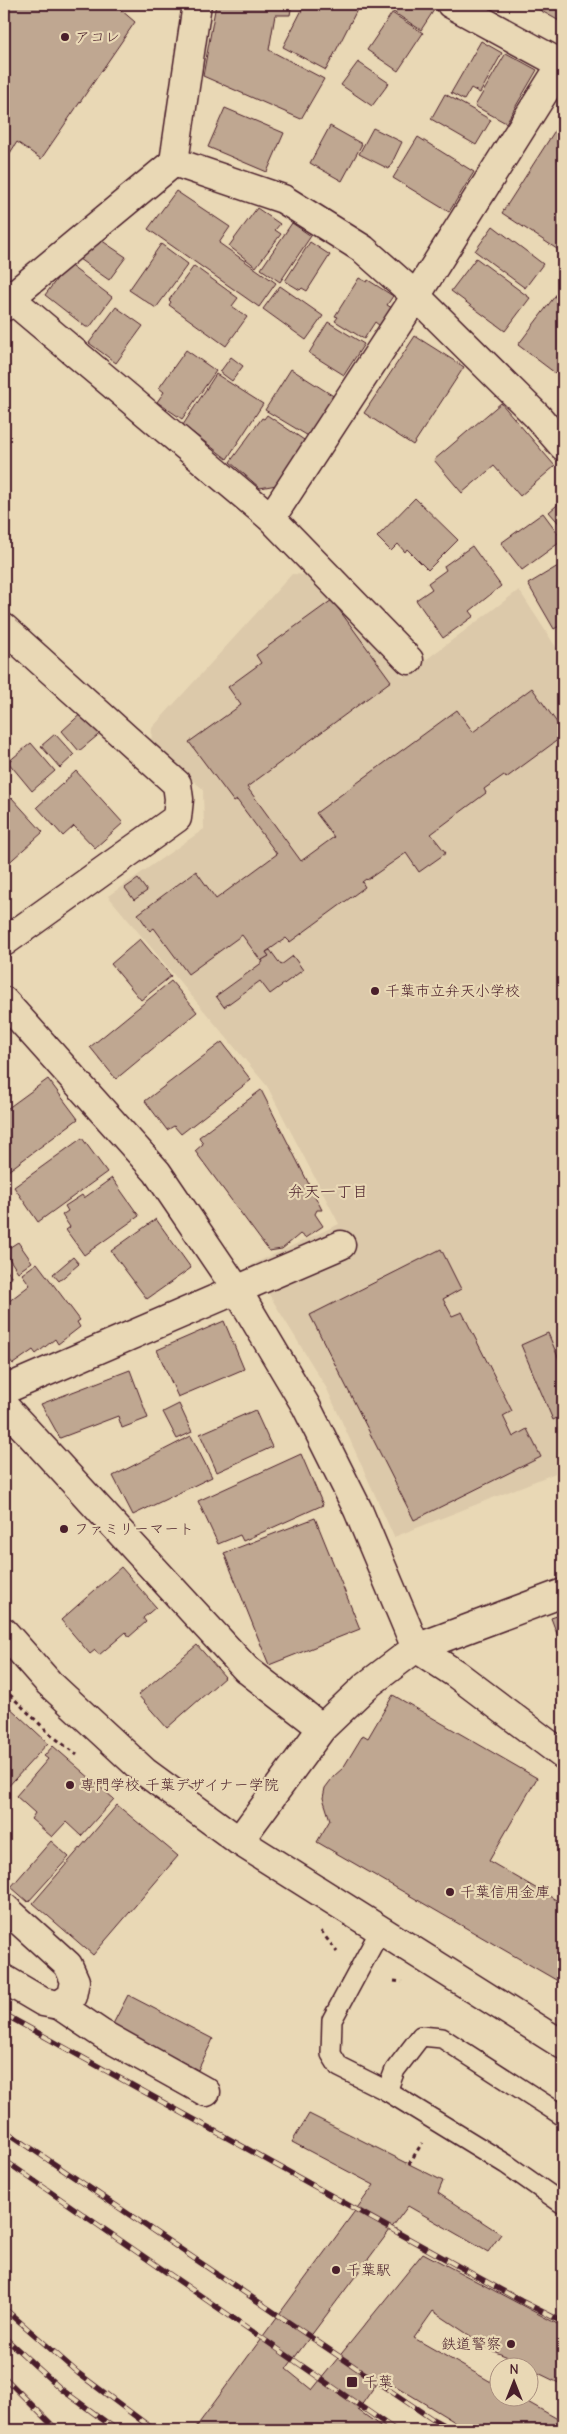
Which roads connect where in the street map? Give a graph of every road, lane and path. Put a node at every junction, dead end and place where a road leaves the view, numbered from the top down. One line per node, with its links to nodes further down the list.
1 (197, 4): 4 (street)
2 (451, 4): 3 (street)
3 (563, 64): 5 (street)
4 (174, 162): 5 (street); 6 (street)
5 (416, 296): 7 (street); 8 (street)
6 (6, 299): 8 (street)
7 (563, 446)
8 (271, 518): 10 (street)
9 (4, 628): 11 (street)
10 (409, 660)
11 (4, 942)
12 (4, 1001): 14 (street)
13 (341, 1245): 14 (street)
14 (237, 1290): 15 (street); 19 (street)
15 (4, 1390)
16 (4, 1406): 20 (street)
17 (563, 1593): 19 (street)
18 (4, 1632): 22 (street)
19 (416, 1648): 20 (street); 21 (street)
20 (322, 1728): 22 (street)
21 (563, 1754)
22 (239, 1841): 24 (street)
23 (4, 1907): 26 (street)
24 (381, 1929): 27 (street); 29 (lane)
25 (4, 1979): 26 (street)
26 (59, 2005): 28 (street)
27 (563, 2045)
28 (206, 2092)
29 (387, 2092): 30 (lane); 33 (lane)
30 (563, 2116)
31 (423, 2142): 32 (path)
32 (409, 2164)
33 (563, 2204)

